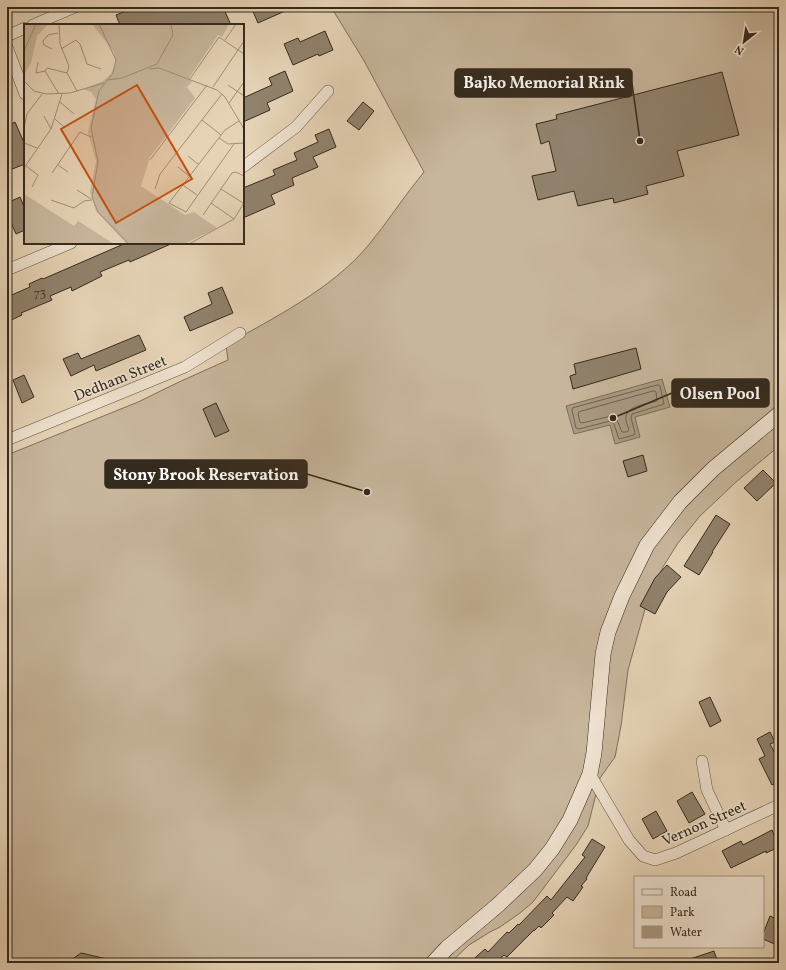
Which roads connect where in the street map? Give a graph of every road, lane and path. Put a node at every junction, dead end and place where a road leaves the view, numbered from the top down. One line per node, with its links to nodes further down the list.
1 (75, 7): 2 (street)
2 (35, 24)
3 (24, 28): 4 (street)
4 (7, 36)
5 (7, 47): 6 (street)
6 (24, 91)
7 (328, 91): 8 (street)
8 (244, 166)
9 (69, 244): 10 (street)
10 (7, 270)
11 (240, 333): 13 (street, Dedham Street)
12 (779, 414): 15 (main road)
13 (7, 440)
14 (702, 761): 17 (street)
15 (590, 774): 17 (street, Vernon Street); 18 (main road)
16 (779, 805): 17 (street, Vernon Street)
17 (726, 830)
18 (433, 963)

